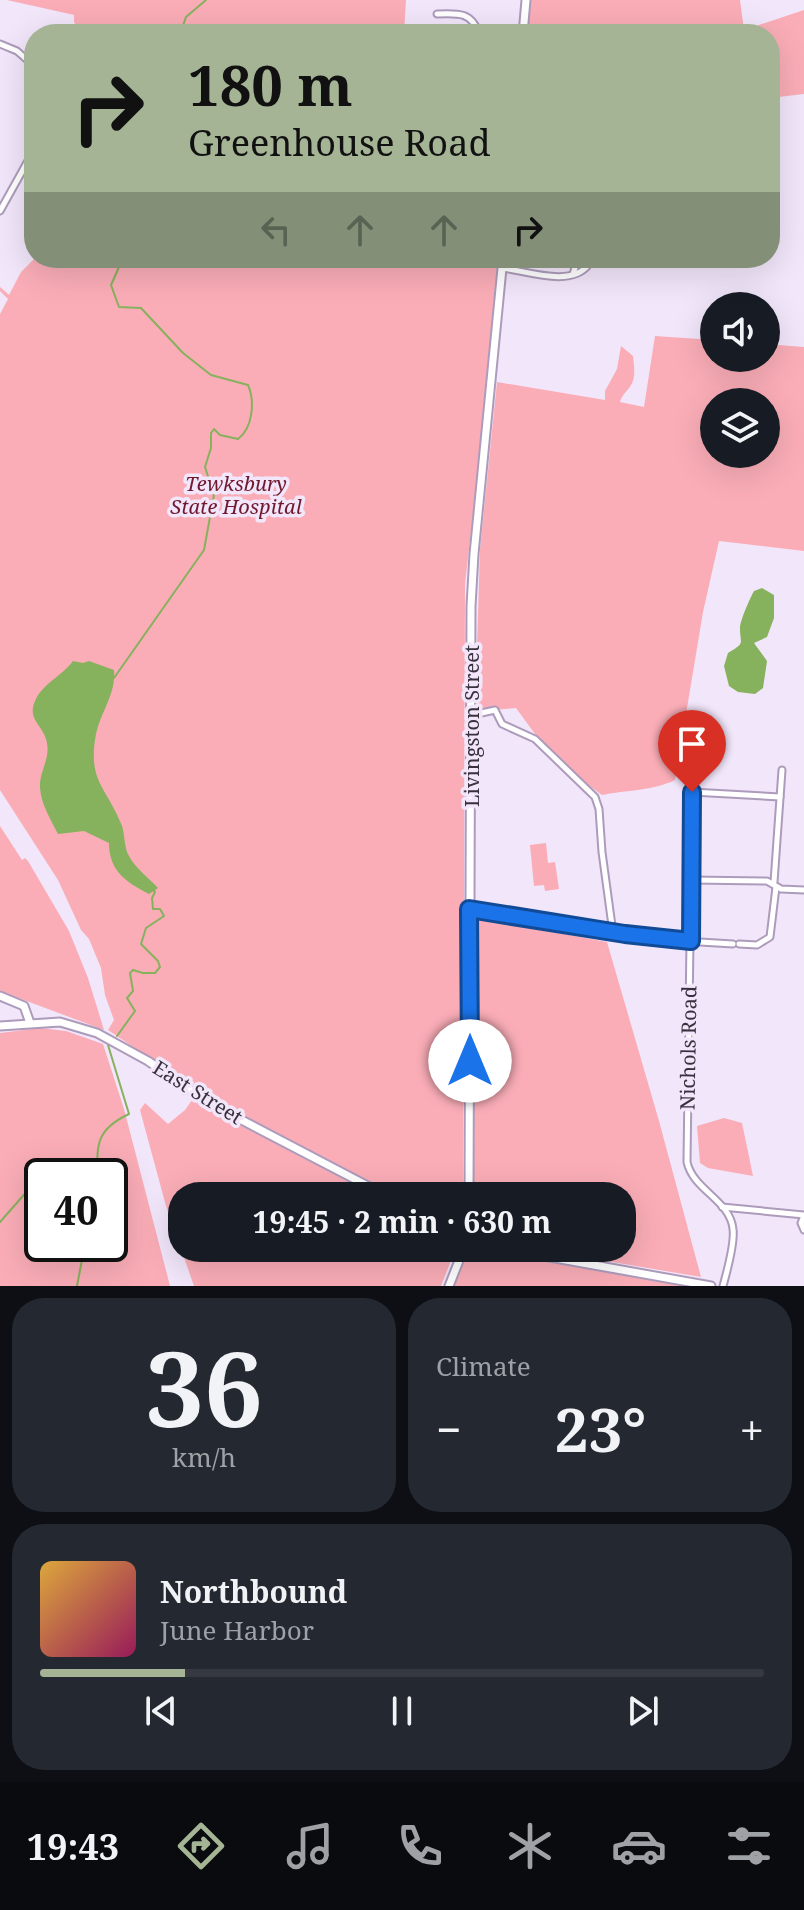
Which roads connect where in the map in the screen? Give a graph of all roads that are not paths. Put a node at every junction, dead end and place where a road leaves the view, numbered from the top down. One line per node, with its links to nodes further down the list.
1 (526, 0): 4 (street)
2 (437, 14): 3 (street)
3 (475, 24)
4 (524, 24)
5 (0, 44): 6 (street)
6 (24, 57)
7 (24, 168): 8 (street)
8 (0, 211)
9 (502, 268): 12 (street); 13 (street, Livingston Street)
10 (575, 268): 12 (street)
11 (585, 268): 12 (street)
12 (573, 274)
13 (471, 719): 19 (street, Livingston Street); 20 (street)
14 (782, 770): 15 (street)
15 (780, 797): 16 (street, Nichols Road); 17 (street)
16 (691, 880): 17 (street); 21 (street, Nichols Road)
17 (775, 885): 18 (street); 22 (street)
18 (804, 890)
19 (469, 909): 20 (street); 27 (street, Livingston Street)
20 (613, 933): 21 (street)
21 (691, 941): 28 (street, Nichols Road)
22 (700, 942)
23 (0, 996): 24 (street)
24 (30, 1023): 25 (street, East Street); 26 (street, East Street)
25 (0, 1026)
26 (360, 1182)
27 (469, 1182)
28 (722, 1207): 29 (street); 35 (street)
29 (804, 1215): 30 (street)
30 (804, 1230)
31 (458, 1262): 33 (street)
32 (577, 1262): 34 (street)
33 (449, 1286)
34 (711, 1286)
35 (723, 1286)

